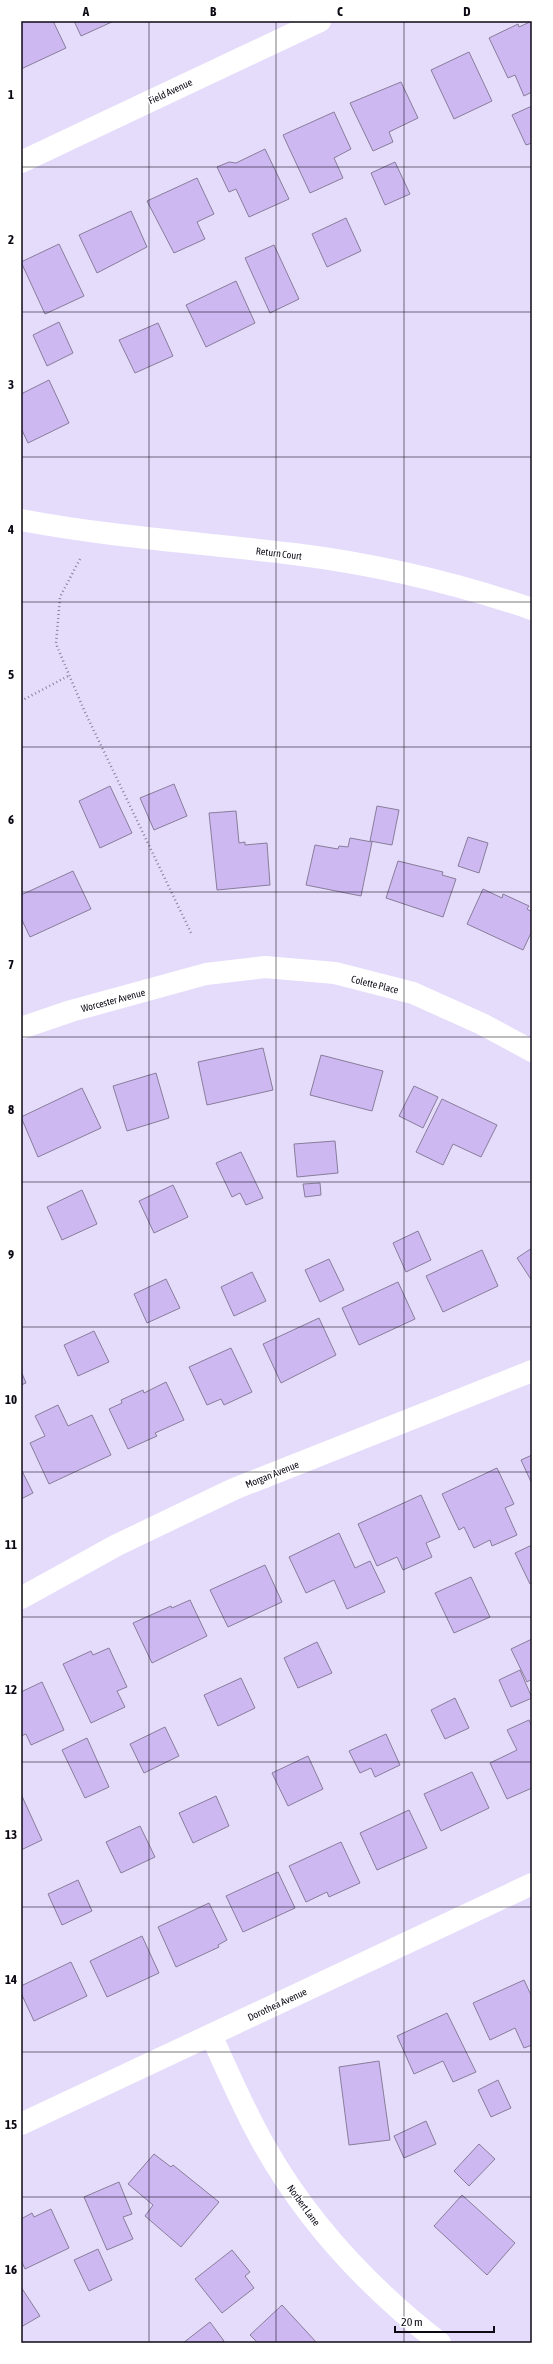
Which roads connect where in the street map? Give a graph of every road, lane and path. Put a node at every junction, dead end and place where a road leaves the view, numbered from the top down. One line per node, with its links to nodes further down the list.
1 (320, 21): 2 (street, Field Avenue)
2 (21, 162)
3 (21, 520): 4 (street, Return Court)
4 (103, 534): 5 (street, Return Court); 6 (path)
5 (532, 609)
6 (70, 675): 7 (path); 8 (path)
7 (21, 701)
8 (192, 935)
9 (206, 974): 10 (street, Worcester Avenue); 11 (street, Colette Place)
10 (21, 1028)
11 (532, 1051)
12 (532, 1371): 13 (street, Morgan Avenue)
13 (21, 1598)
14 (532, 1884): 15 (street, Dorothea Avenue)
15 (211, 2035): 16 (street, Dorothea Avenue); 17 (street, Norbert Lane)
16 (21, 2124)
17 (440, 2343)

